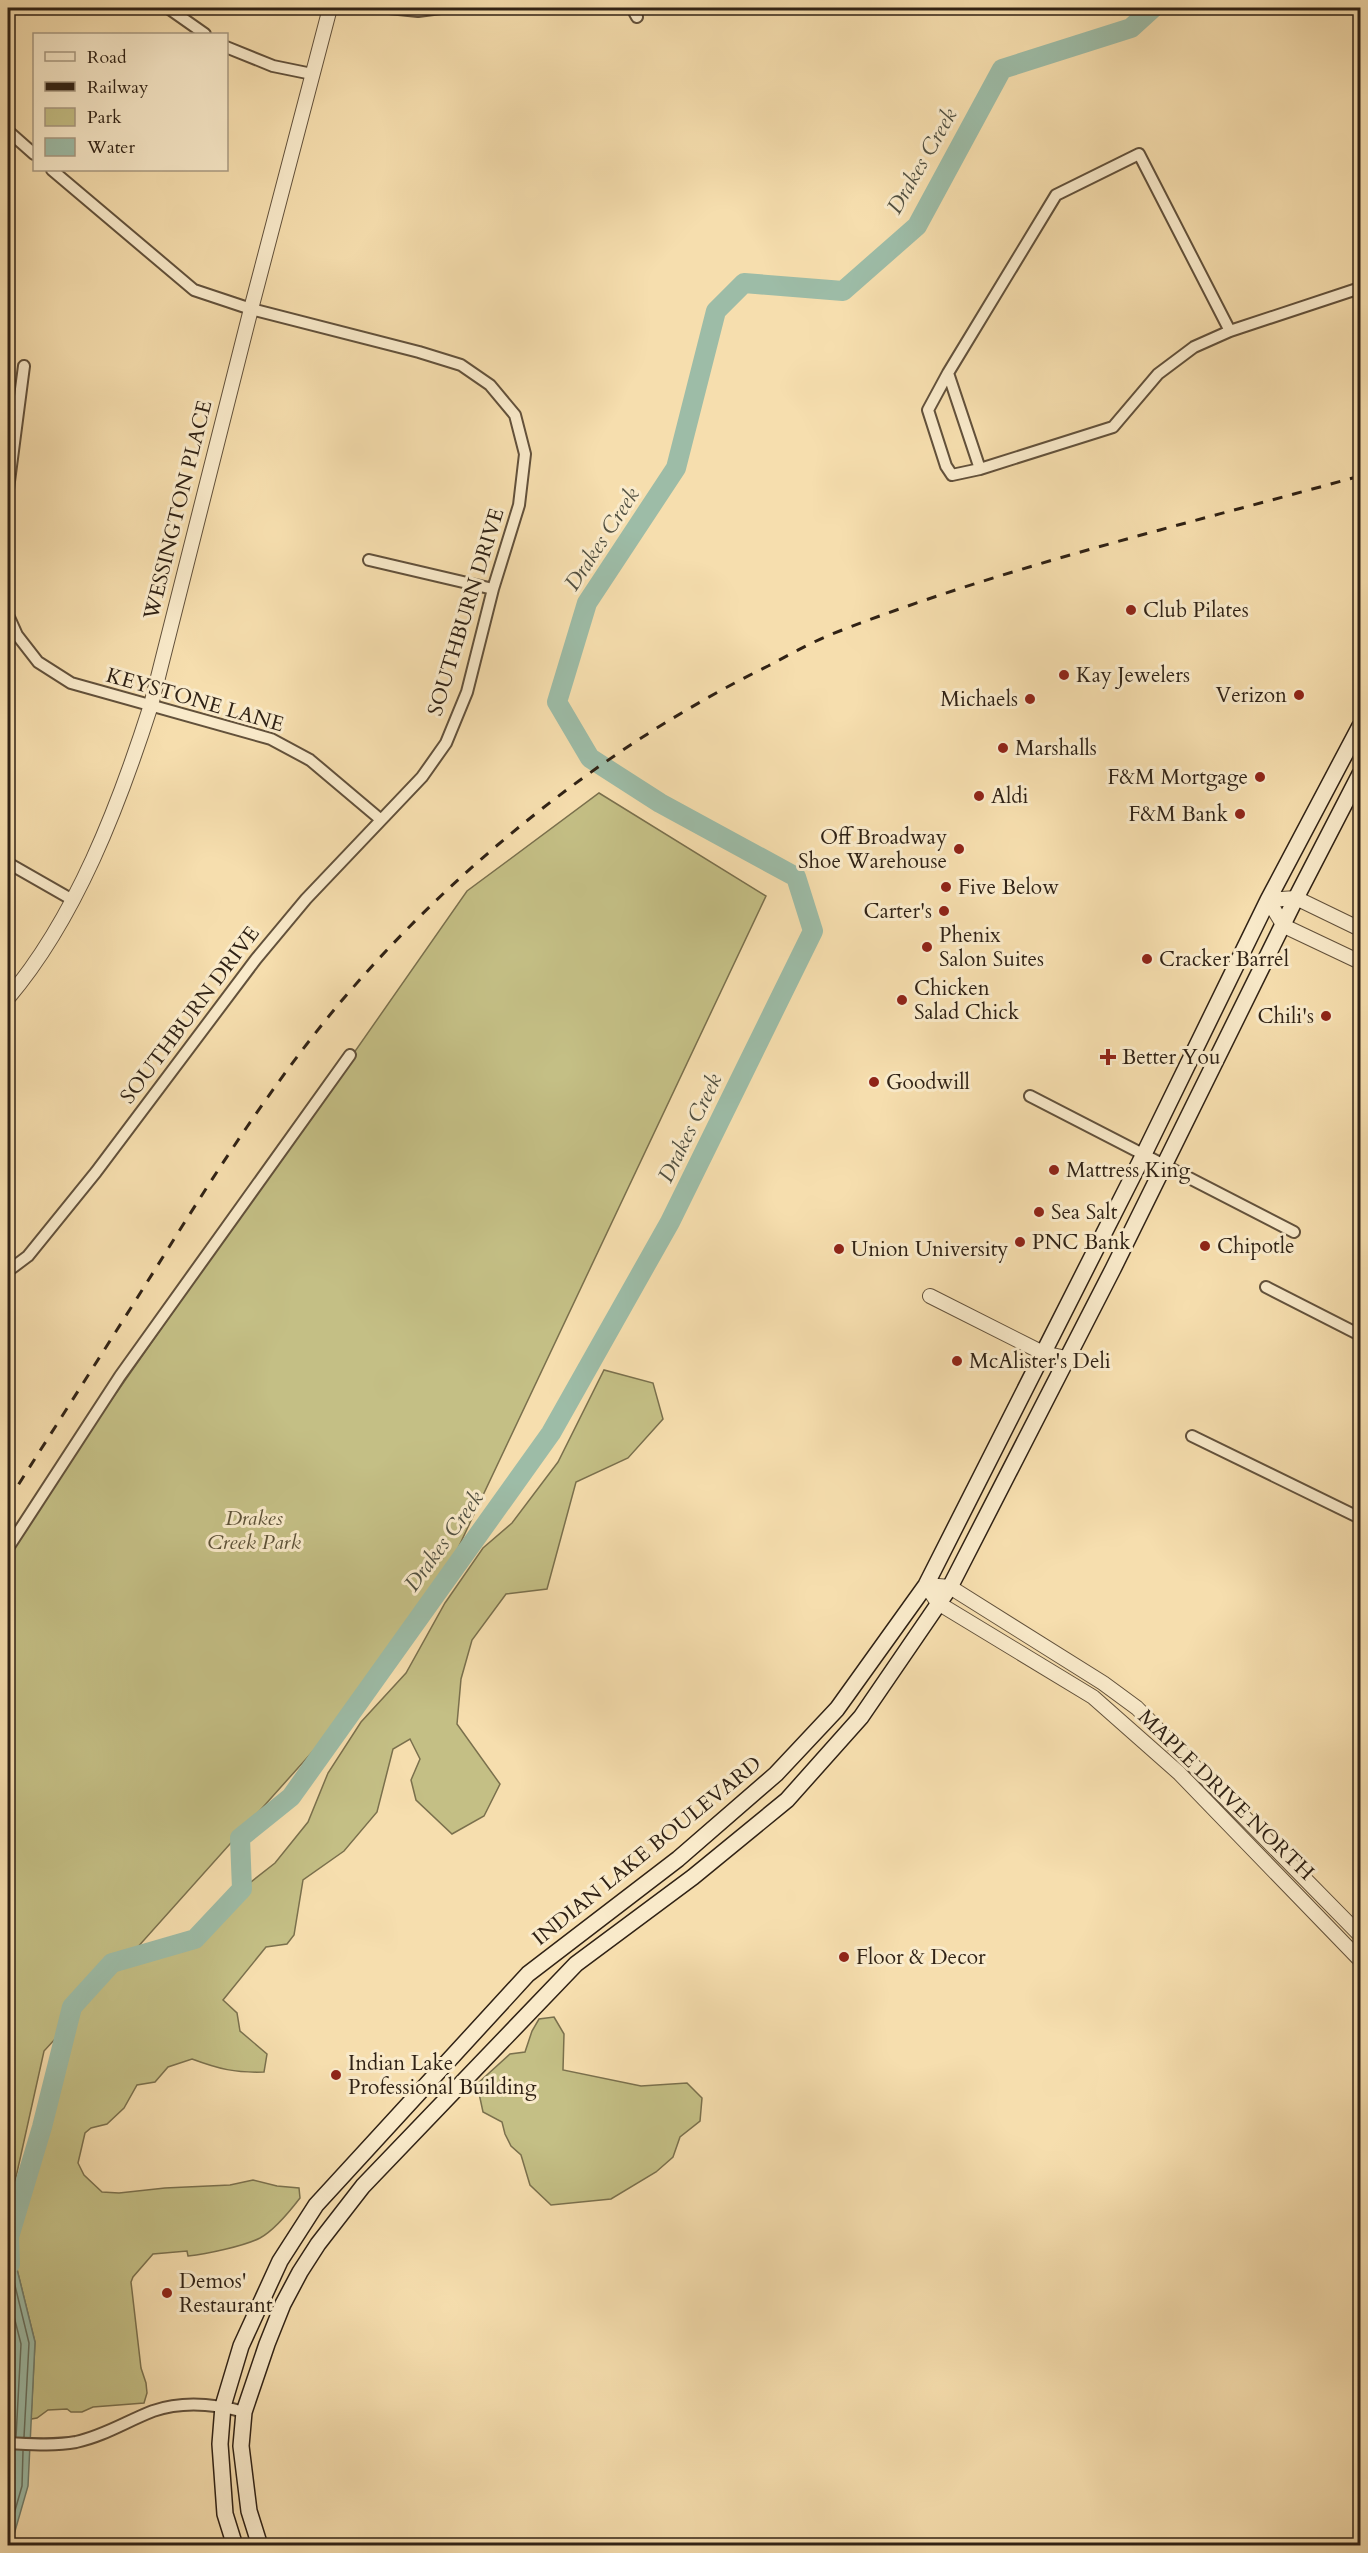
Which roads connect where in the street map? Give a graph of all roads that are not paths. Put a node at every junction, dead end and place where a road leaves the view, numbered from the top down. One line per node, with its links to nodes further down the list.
1 (168, 8): 5 (street)
2 (330, 8): 7 (street, WESSINGTON PLACE)
3 (389, 8): 4 (street)
4 (441, 8)
5 (204, 33)
6 (228, 48): 7 (street)
7 (312, 74): 12 (street, WESSINGTON PLACE)
8 (8, 131): 9 (street)
9 (33, 153)
10 (53, 171): 12 (street, SOUTHBURN DRIVE)
11 (1360, 288): 13 (street)
12 (251, 309): 19 (street, SOUTHBURN DRIVE); 21 (street, WESSINGTON PLACE)
13 (1230, 331): 15 (street); 16 (street)
14 (24, 366): 17 (street)
15 (948, 373): 16 (street); 16 (street)
16 (980, 469)
17 (8, 489)
18 (369, 561): 19 (street)
19 (493, 589): 24 (street, SOUTHBURN DRIVE)
20 (8, 615): 21 (street, KEYSTONE LANE)
21 (151, 705): 24 (street, KEYSTONE LANE); 27 (street, WESSINGTON PLACE)
22 (1360, 726): 28 (main road, INDIAN LAKE BOULEVARD)
23 (1360, 774): 26 (main road, INDIAN LAKE BOULEVARD)
24 (380, 819): 38 (street, SOUTHBURN DRIVE)
25 (8, 863): 27 (street)
26 (1296, 898): 28 (street); 29 (main road, INDIAN LAKE BOULEVARD); 30 (street)
27 (71, 899): 32 (street, WESSINGTON PLACE)
28 (1268, 900): 29 (street); 35 (main road, INDIAN LAKE BOULEVARD)
29 (1284, 926): 31 (street); 36 (main road, INDIAN LAKE BOULEVARD)
30 (1360, 929)
31 (1360, 962)
32 (8, 998)
33 (350, 1055): 46 (street)
34 (1030, 1096): 35 (street)
35 (1144, 1154): 36 (street); 42 (main road, INDIAN LAKE BOULEVARD)
36 (1164, 1164): 37 (street); 43 (main road, INDIAN LAKE BOULEVARD)
37 (1294, 1232)
38 (8, 1271)
39 (1266, 1287): 41 (street)
40 (930, 1296): 42 (street)
41 (1360, 1335)
42 (1043, 1353): 43 (street); 47 (main road, INDIAN LAKE BOULEVARD)
43 (1066, 1358): 48 (main road, INDIAN LAKE BOULEVARD)
44 (1192, 1436): 45 (street)
45 (1360, 1518)
46 (8, 1548)
47 (926, 1585): 48 (street, MAPLE DRIVE NORTH); 49 (street, MAPLE DRIVE NORTH); 57 (main road, INDIAN LAKE BOULEVARD)
48 (950, 1587): 49 (main road, INDIAN LAKE BOULEVARD); 50 (street, MAPLE DRIVE NORTH)
49 (938, 1603): 51 (street, MAPLE DRIVE NORTH); 58 (main road, INDIAN LAKE BOULEVARD)
50 (1103, 1683): 51 (street); 52 (street, MAPLE DRIVE NORTH)
51 (1093, 1697): 52 (street, MAPLE DRIVE NORTH)
52 (1184, 1768): 53 (street, MAPLE DRIVE NORTH); 54 (street, MAPLE DRIVE NORTH)
53 (1337, 1912): 54 (street); 55 (street, MAPLE DRIVE NORTH)
54 (1326, 1924): 56 (street, MAPLE DRIVE NORTH)
55 (1360, 1935)
56 (1360, 1960)
57 (418, 2095): 58 (main road); 59 (main road, INDIAN LAKE BOULEVARD)
58 (435, 2110): 60 (main road, INDIAN LAKE BOULEVARD)
59 (223, 2406): 60 (street); 61 (street); 62 (main road, INDIAN LAKE BOULEVARD)
60 (244, 2412): 63 (main road, INDIAN LAKE BOULEVARD)
61 (8, 2443)
62 (235, 2546)
63 (260, 2546)

